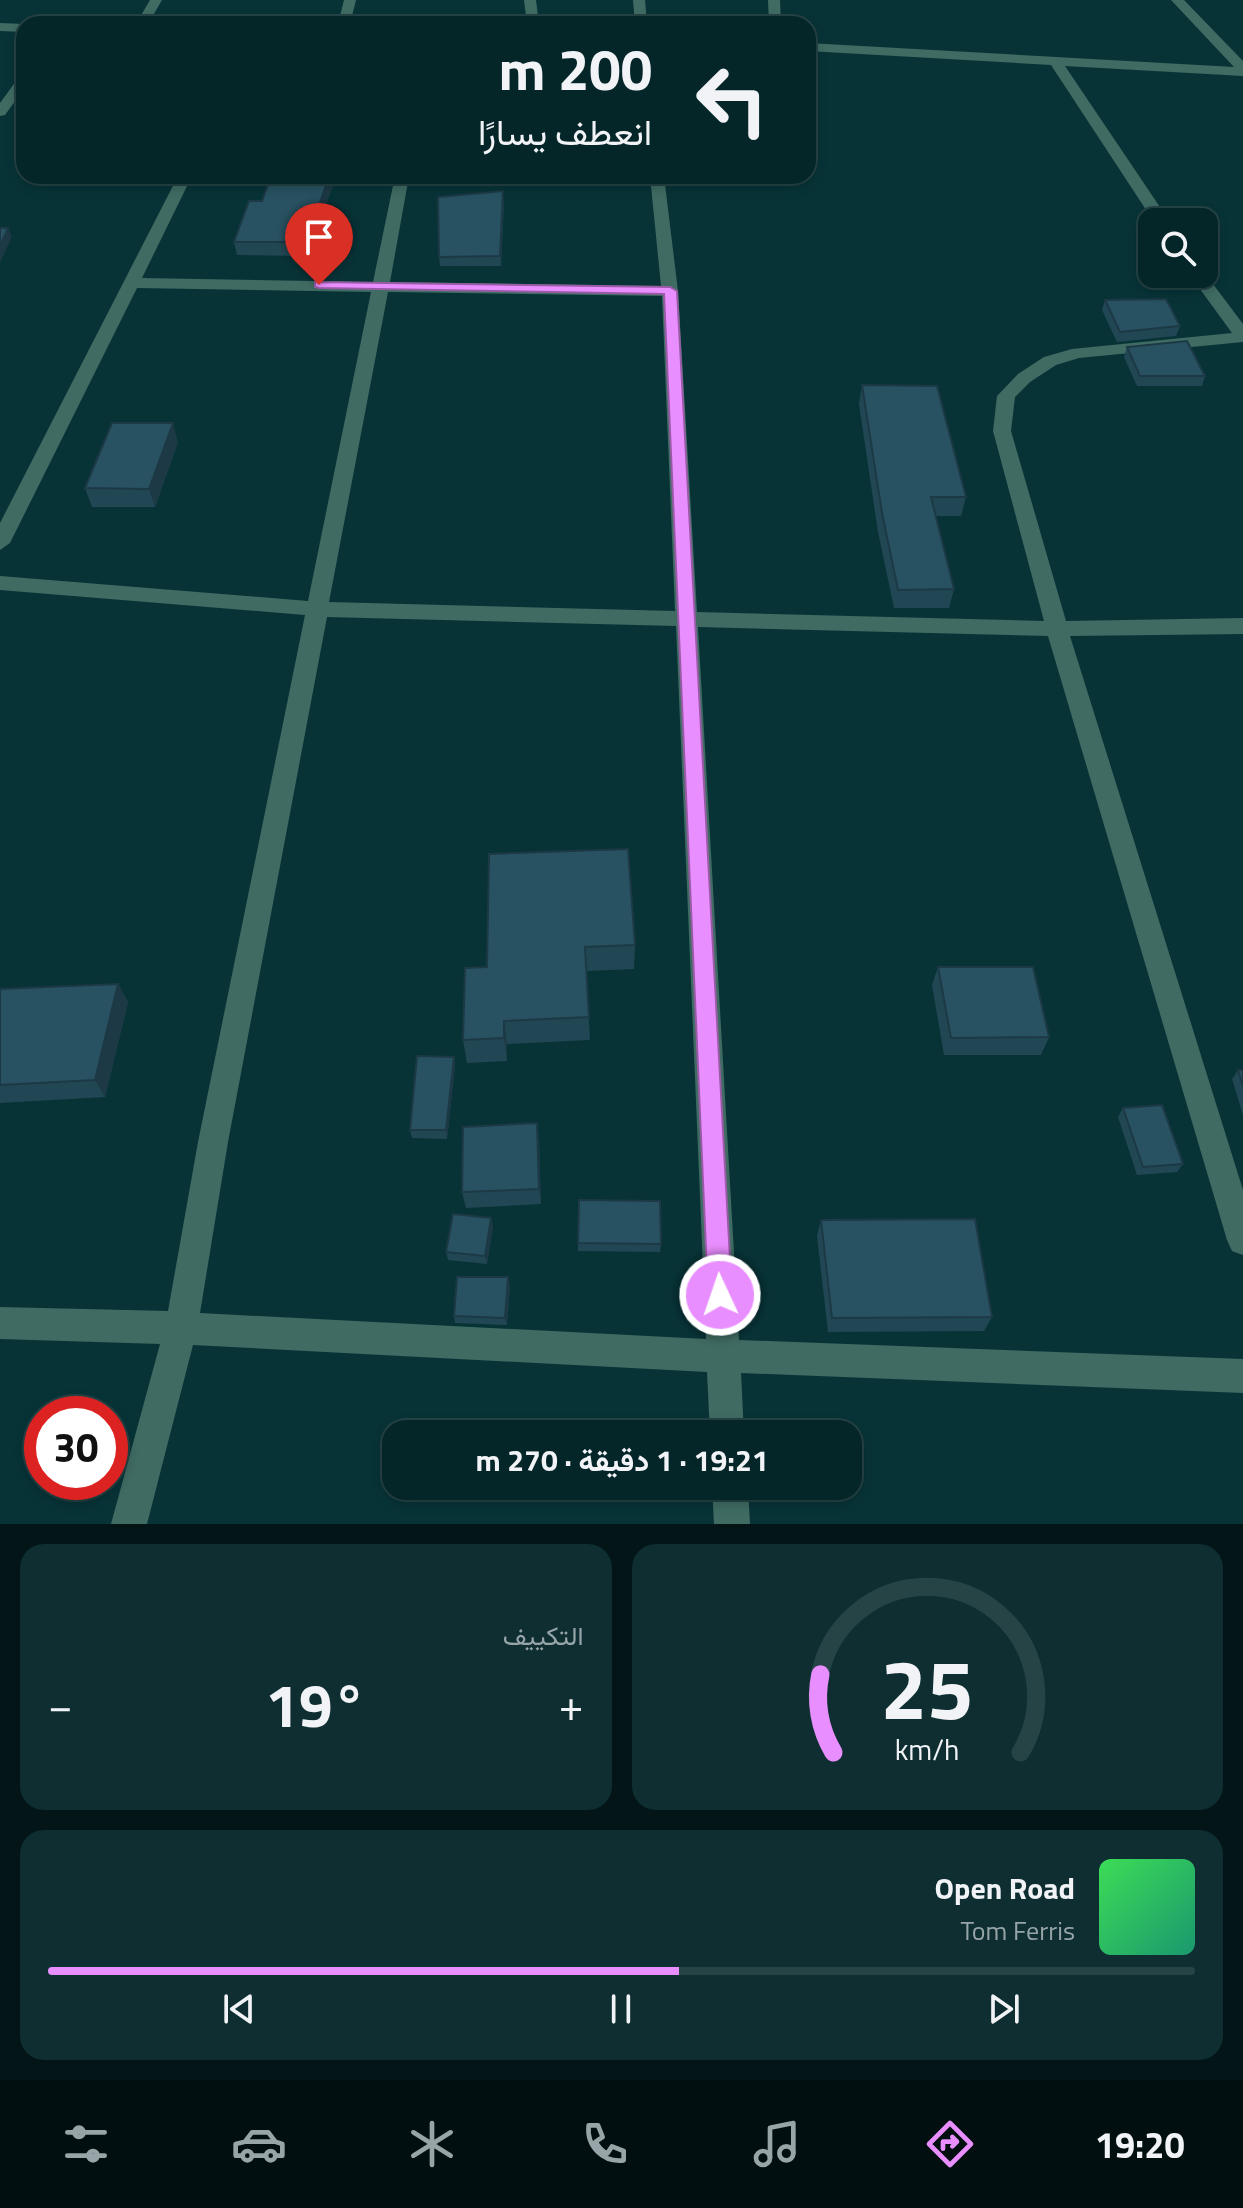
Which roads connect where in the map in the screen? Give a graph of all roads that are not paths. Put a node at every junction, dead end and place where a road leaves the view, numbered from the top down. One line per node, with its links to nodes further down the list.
1 (1177, 0): 4 (street)
2 (816, 47): 3 (street)
3 (1055, 61): 4 (street); 10 (street)
4 (1243, 71)
5 (16, 91): 6 (street)
6 (0, 112)
7 (181, 184): 11 (street)
8 (401, 184): 12 (street)
9 (658, 184): 14 (street)
10 (1153, 208)
11 (132, 283): 12 (street); 16 (street)
12 (382, 285): 14 (street); 18 (street)
13 (1207, 288): 15 (street)
14 (670, 291): 19 (street)
15 (1243, 337): 21 (street)
16 (0, 543)
17 (0, 583): 18 (street)
18 (319, 609): 19 (street); 24 (street)
19 (687, 619): 21 (street); 25 (street)
20 (1243, 626): 21 (street)
21 (1057, 629): 22 (street)
22 (1243, 1240)
23 (0, 1323): 24 (street)
24 (181, 1328): 25 (street); 29 (street)
25 (723, 1356): 26 (street); 27 (street)
26 (1243, 1376)
27 (726, 1420)
28 (731, 1500): 30 (street)
29 (129, 1524)
30 (732, 1524)

